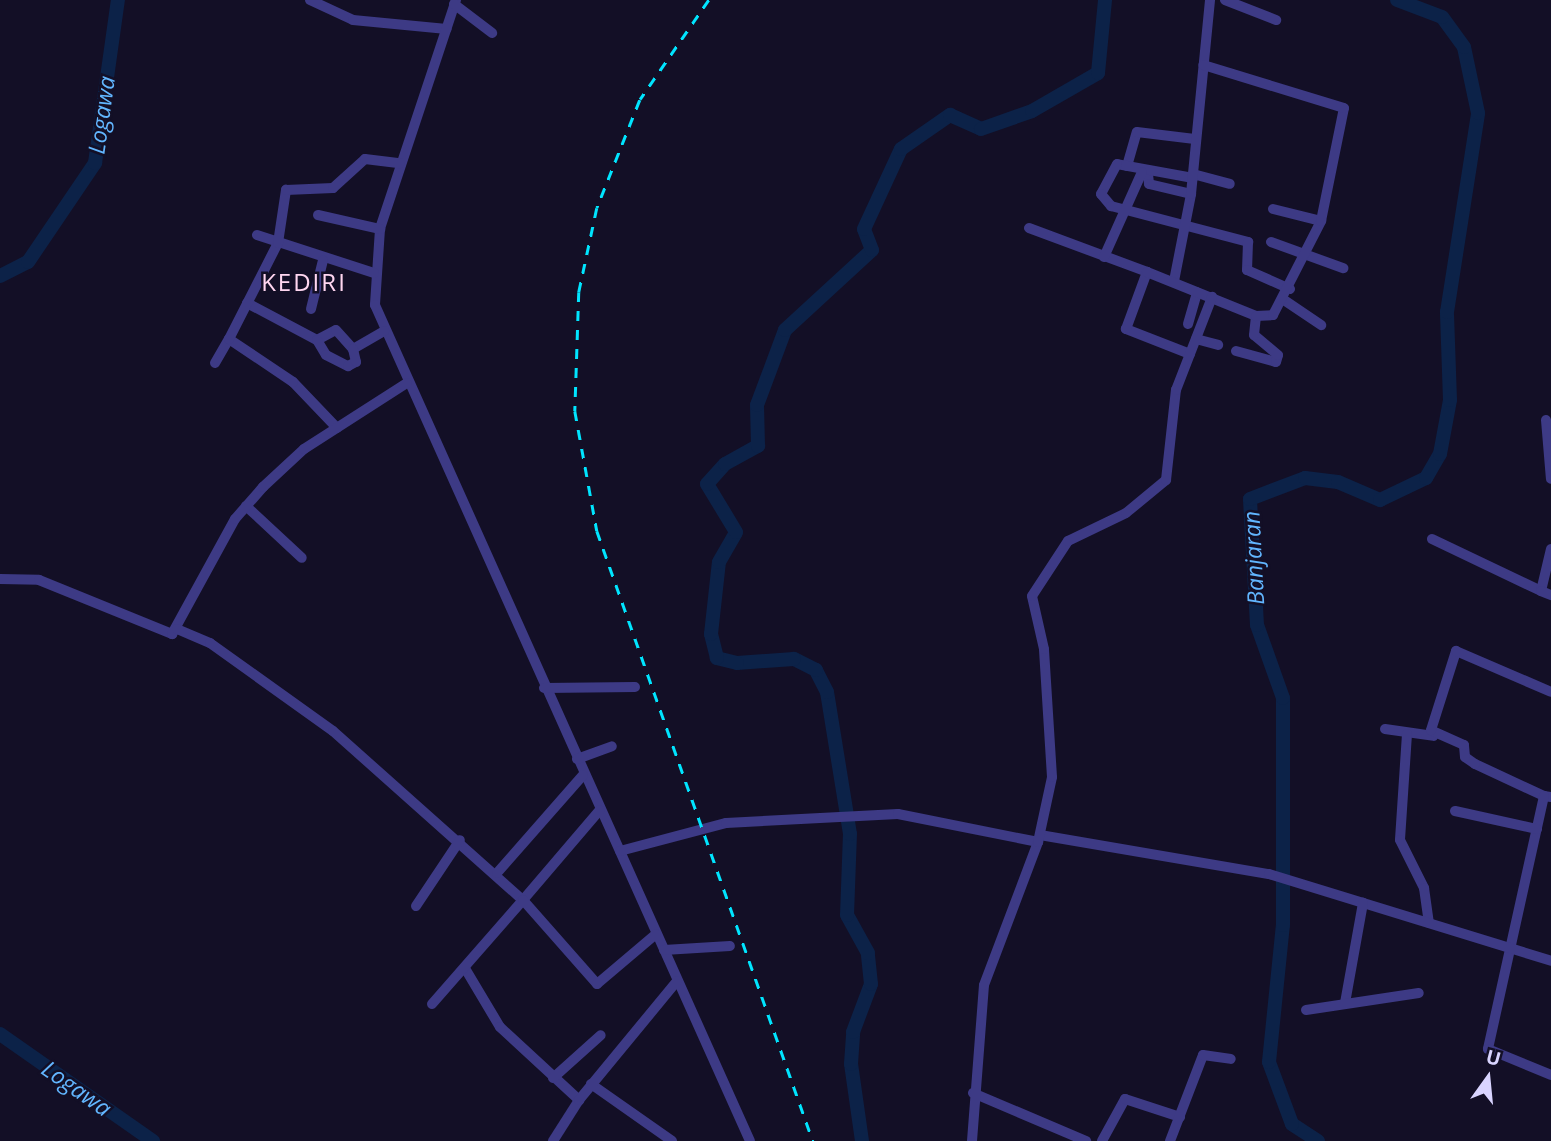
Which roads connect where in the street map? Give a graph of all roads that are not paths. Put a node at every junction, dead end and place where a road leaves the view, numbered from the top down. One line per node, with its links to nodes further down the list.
1 (310, 0): 7 (street)
2 (1210, 0): 10 (street)
3 (1225, 0): 5 (street)
4 (455, 2): 6 (street); 8 (street)
5 (1276, 20)
6 (447, 29): 7 (street); 9 (street)
7 (428, 30): 9 (street)
8 (492, 33)
9 (442, 43): 12 (street)
10 (1203, 65): 11 (street); 21 (street)
11 (1195, 139): 13 (street); 15 (street)
12 (400, 163): 24 (street); 26 (street)
13 (1127, 166): 14 (street); 19 (street)
14 (1145, 173): 15 (street); 17 (street); 19 (street)
15 (1193, 176): 16 (street); 17 (street)
16 (1230, 184)
17 (1191, 194): 22 (street)
18 (1273, 209): 21 (street)
19 (1123, 210): 22 (street); 29 (street)
20 (318, 215): 24 (street)
21 (1321, 221): 28 (street)
22 (1185, 225): 34 (street); 35 (street)
23 (1030, 228): 29 (street)
24 (380, 229): 33 (street)
25 (257, 235): 26 (street)
26 (278, 243): 30 (street); 39 (street)
27 (1271, 243): 28 (street)
28 (1306, 255): 31 (street); 35 (street)
29 (1104, 257): 32 (street)
30 (323, 260): 33 (street); 40 (street)
31 (1343, 268)
32 (1147, 272): 34 (street); 51 (street)
33 (374, 273): 44 (street)
34 (1174, 281): 36 (street)
35 (1290, 289): 38 (street)
36 (1196, 292): 37 (street); 42 (street)
37 (1212, 297): 41 (street); 46 (street)
38 (1284, 300): 41 (street); 43 (street)
39 (247, 303): 45 (street); 47 (street)
40 (311, 309)
41 (1256, 316): 50 (street)
42 (1188, 324)
43 (1321, 325)
44 (384, 331): 49 (street); 53 (street)
45 (229, 339): 52 (street); 55 (street)
46 (1196, 339): 48 (street); 51 (street)
47 (317, 340): 49 (street); 49 (street)
48 (1218, 345)
49 (353, 349)
50 (1236, 351)
51 (1190, 354): 77 (street)
52 (215, 363)
53 (407, 383): 55 (street); 65 (street)
54 (1546, 420): 56 (street)
55 (337, 428): 57 (street)
56 (1551, 479)
57 (246, 506): 60 (street); 63 (street)
58 (1432, 539): 62 (street)
59 (1551, 549): 62 (street)
60 (302, 558)
61 (0, 579): 63 (street)
62 (1546, 593)
63 (177, 629): 78 (street)
64 (635, 687): 65 (street)
65 (544, 688): 71 (street)
66 (1551, 692): 69 (street)
67 (1385, 729): 68 (street)
68 (1407, 734): 69 (street); 84 (street)
69 (1434, 736): 73 (street)
70 (612, 746): 71 (street)
71 (577, 759): 72 (street)
72 (583, 775): 74 (street); 80 (street)
73 (1548, 797): 76 (street)
74 (600, 810): 79 (street); 81 (street)
75 (1455, 811): 76 (street)
76 (1536, 829): 88 (street)
77 (1039, 839): 79 (street); 82 (street); 101 (street)
78 (460, 840): 80 (street); 83 (street)
79 (620, 851): 85 (street)
80 (497, 873): 81 (street)
81 (523, 900): 85 (street); 90 (street)
82 (1363, 903): 84 (street); 93 (street)
83 (416, 906)
84 (1429, 923): 88 (street)
85 (656, 934): 87 (street)
86 (730, 946): 87 (street)
87 (664, 950): 91 (street)
88 (1514, 951): 89 (street); 98 (street)
89 (1551, 961)
90 (466, 970): 94 (street); 99 (street)
91 (677, 981): 100 (street); 106 (street)
92 (1419, 993): 93 (street)
93 (1345, 1003): 95 (street)
94 (432, 1004)
95 (1306, 1010)
96 (601, 1035): 99 (street)
97 (1231, 1059): 103 (street)
98 (1551, 1075)
99 (553, 1078): 102 (street)
100 (591, 1084): 102 (street); 105 (street)
101 (973, 1093): 107 (street); 108 (street)
102 (579, 1100): 104 (street)
103 (1180, 1117): 109 (street); 110 (street)
104 (553, 1141)
105 (672, 1141)
106 (750, 1141)
107 (972, 1141)
108 (1086, 1141)
109 (1102, 1141)
110 (1170, 1141)

